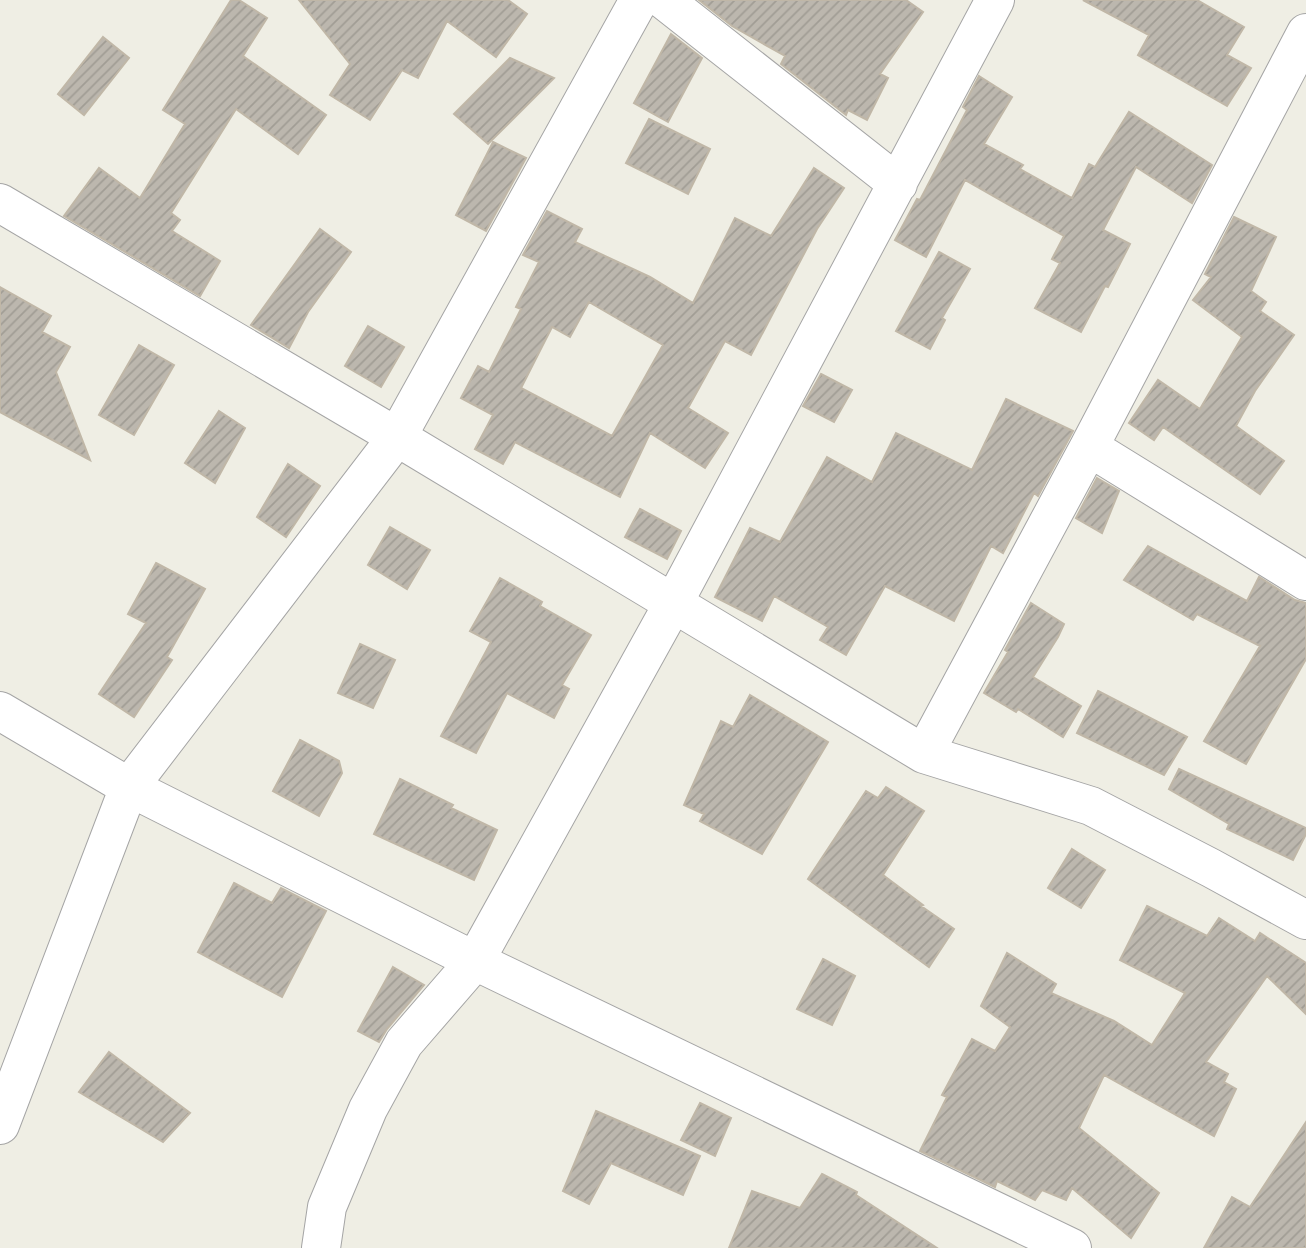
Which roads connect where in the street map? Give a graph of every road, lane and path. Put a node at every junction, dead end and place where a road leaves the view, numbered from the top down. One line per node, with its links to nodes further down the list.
1 (639, 0): 7 (street)
2 (664, 0): 5 (street)
3 (995, 0): 5 (street)
4 (1306, 33): 8 (street)
5 (898, 184): 10 (street)
6 (0, 203): 7 (street)
7 (397, 437): 10 (street); 13 (street)
8 (1089, 447): 9 (street); 12 (street)
9 (1306, 581)
10 (674, 602): 12 (street); 15 (street)
11 (0, 711): 13 (street)
12 (925, 754): 14 (street)
13 (129, 787): 15 (street); 16 (street)
14 (1306, 920)
15 (475, 961): 17 (street); 18 (street)
16 (0, 1125)
17 (321, 1248)
18 (1072, 1248)

